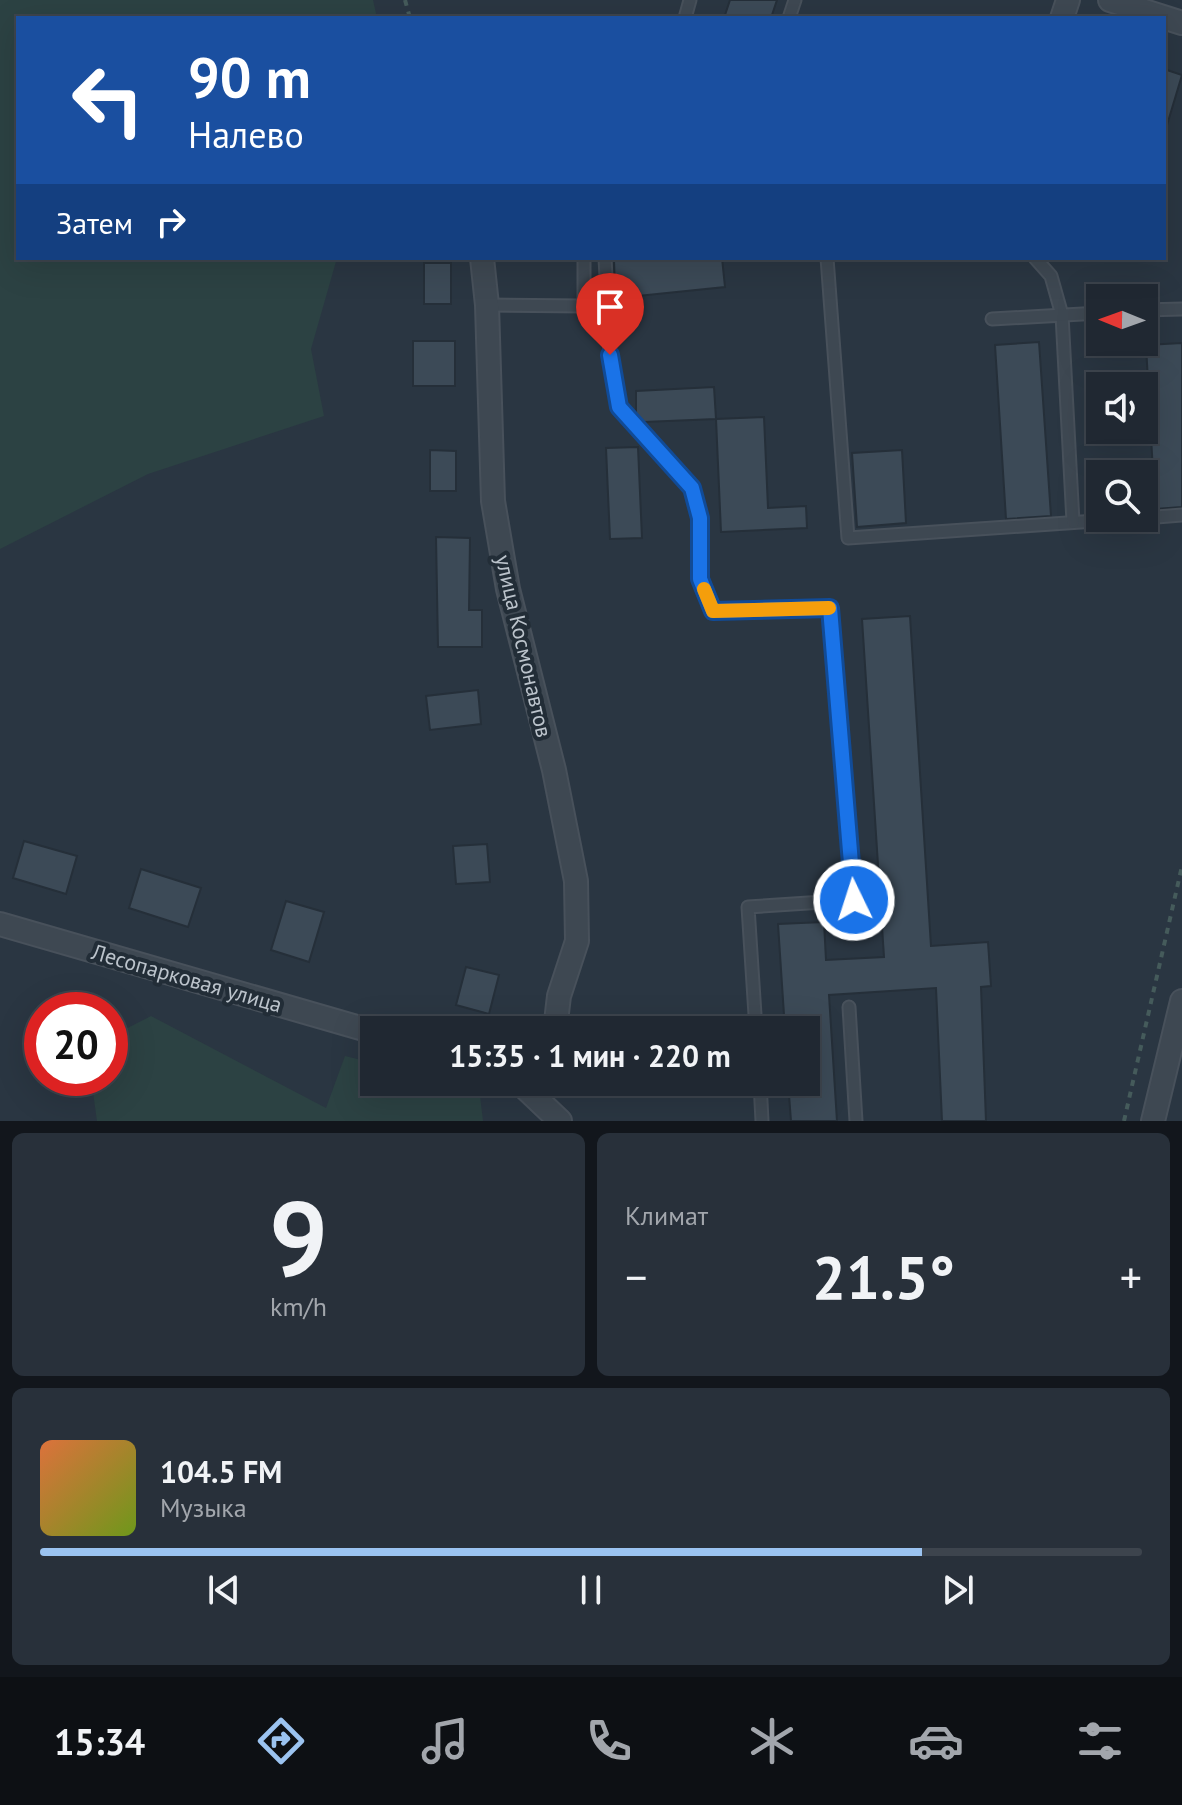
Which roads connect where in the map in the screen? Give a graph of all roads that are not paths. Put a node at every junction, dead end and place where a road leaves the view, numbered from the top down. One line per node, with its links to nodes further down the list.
1 (1110, 0): 2 (street)
2 (1160, 16)
3 (482, 260): 8 (street, улица Космонавтов)
4 (584, 260): 8 (lane)
5 (605, 260): 22 (lane)
6 (827, 260): 17 (lane)
7 (1037, 260): 12 (lane)
8 (487, 305): 21 (street, улица Космонавтов)
9 (1182, 309): 10 (lane)
10 (1158, 310)
11 (1086, 314): 12 (lane)
12 (1062, 315): 13 (lane); 17 (lane)
13 (992, 319)
14 (1182, 515): 15 (lane)
15 (1158, 517)
16 (1086, 521): 17 (lane)
17 (1073, 522)
18 (0, 924): 23 (street, Лесопарковая улица)
19 (1182, 1001): 29 (street)
20 (849, 1007): 28 (lane)
21 (557, 1016)
22 (755, 1016)
23 (360, 1028)
24 (533, 1096): 26 (street)
25 (761, 1096): 27 (lane)
26 (552, 1114)
27 (762, 1121)
28 (856, 1121)
29 (1153, 1121)

